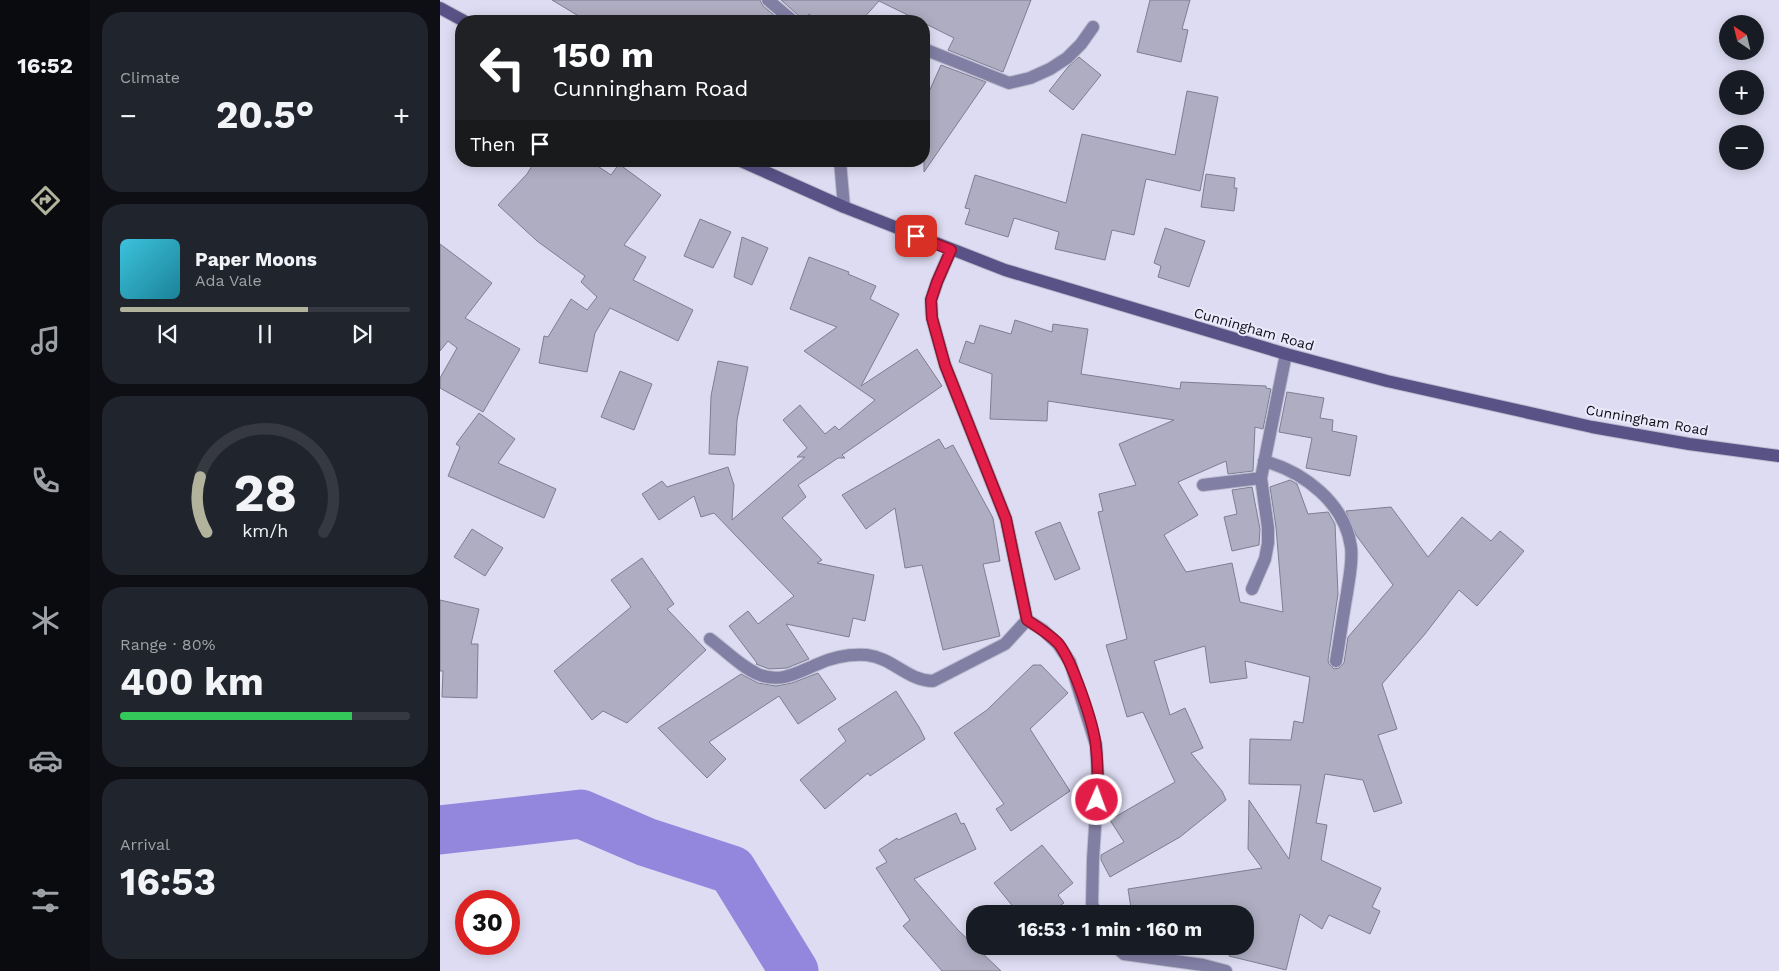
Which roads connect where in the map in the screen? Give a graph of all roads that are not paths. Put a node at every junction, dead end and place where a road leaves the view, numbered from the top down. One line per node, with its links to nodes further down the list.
1 (768, 0): 3 (street)
2 (440, 8): 4 (main road)
3 (786, 15)
4 (455, 16)
5 (1093, 27): 6 (street)
6 (930, 50)
7 (754, 167): 9 (main road, Cunningham Road)
8 (841, 167): 9 (street)
9 (844, 207): 10 (main road, Cunningham Road)
10 (951, 250): 11 (main road, Cunningham Road); 17 (street)
11 (1286, 354): 12 (main road, Cunningham Road); 13 (street)
12 (1779, 456)
13 (1264, 461): 14 (street); 19 (street)
14 (1261, 478): 15 (street); 16 (street)
15 (1203, 485)
16 (1252, 590)
17 (1027, 620): 18 (street); 20 (street)
18 (710, 639)
19 (1336, 660)
20 (1092, 905)
21 (1131, 955): 22 (street)
22 (1226, 971)

